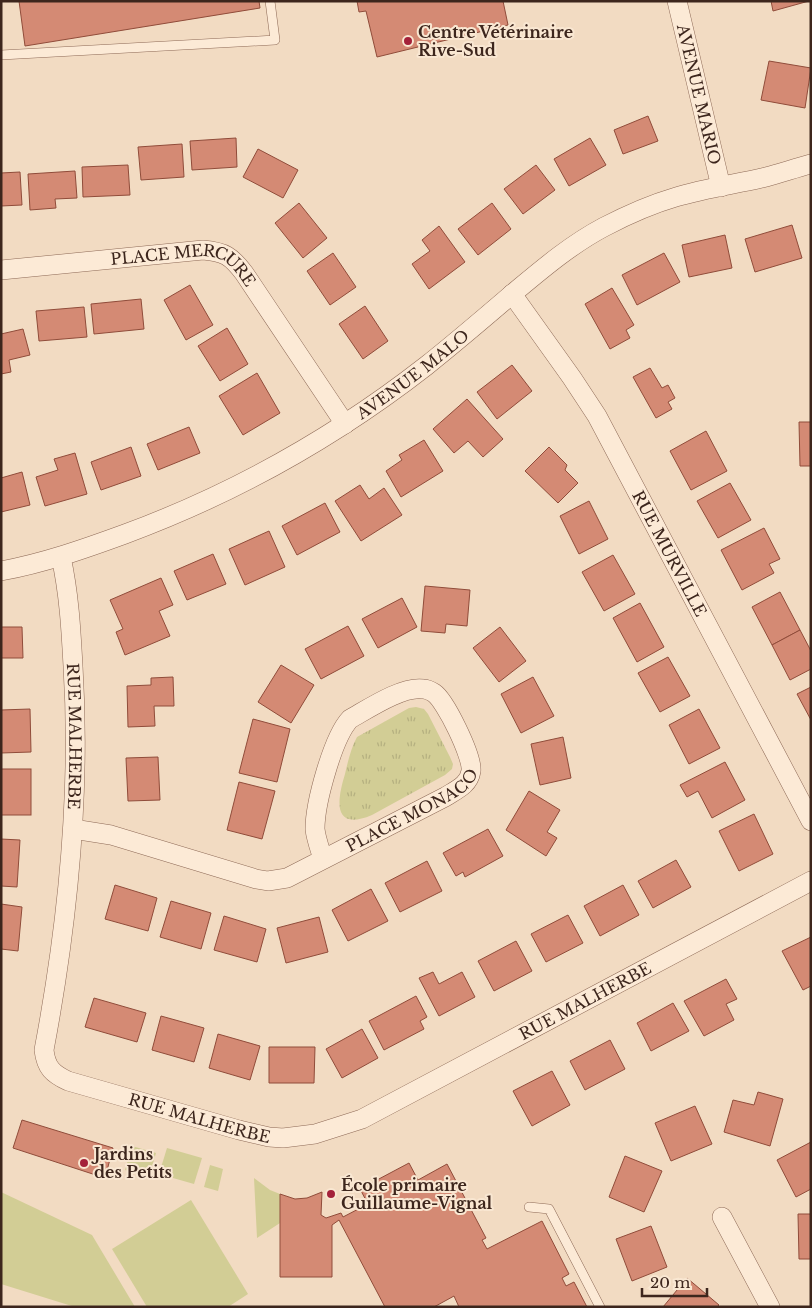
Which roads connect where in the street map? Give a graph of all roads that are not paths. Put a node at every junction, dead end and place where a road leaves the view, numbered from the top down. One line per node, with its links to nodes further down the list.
1 (270, 1): 3 (lane)
2 (678, 1): 5 (street, AVENUE MARIO)
3 (1, 56)
4 (811, 164): 5 (street, AVENUE MALO)
5 (722, 187): 7 (street, AVENUE MALO)
6 (1, 270): 8 (street, PLACE MERCURE)
7 (512, 294): 8 (street, AVENUE MALO); 11 (street, RUE MURVILLE)
8 (345, 424): 9 (street, AVENUE MALO)
9 (61, 557): 10 (street, AVENUE MALO); 12 (street, RUE MALHERBE)
10 (1, 571)
11 (811, 821)
12 (73, 829): 13 (street, PLACE MONACO); 14 (street, RUE MALHERBE)
13 (324, 859): 13 (street, PLACE MONACO)
14 (811, 881)
15 (529, 1207): 17 (lane)
16 (722, 1217): 18 (street)
17 (600, 1307)
18 (770, 1307)

